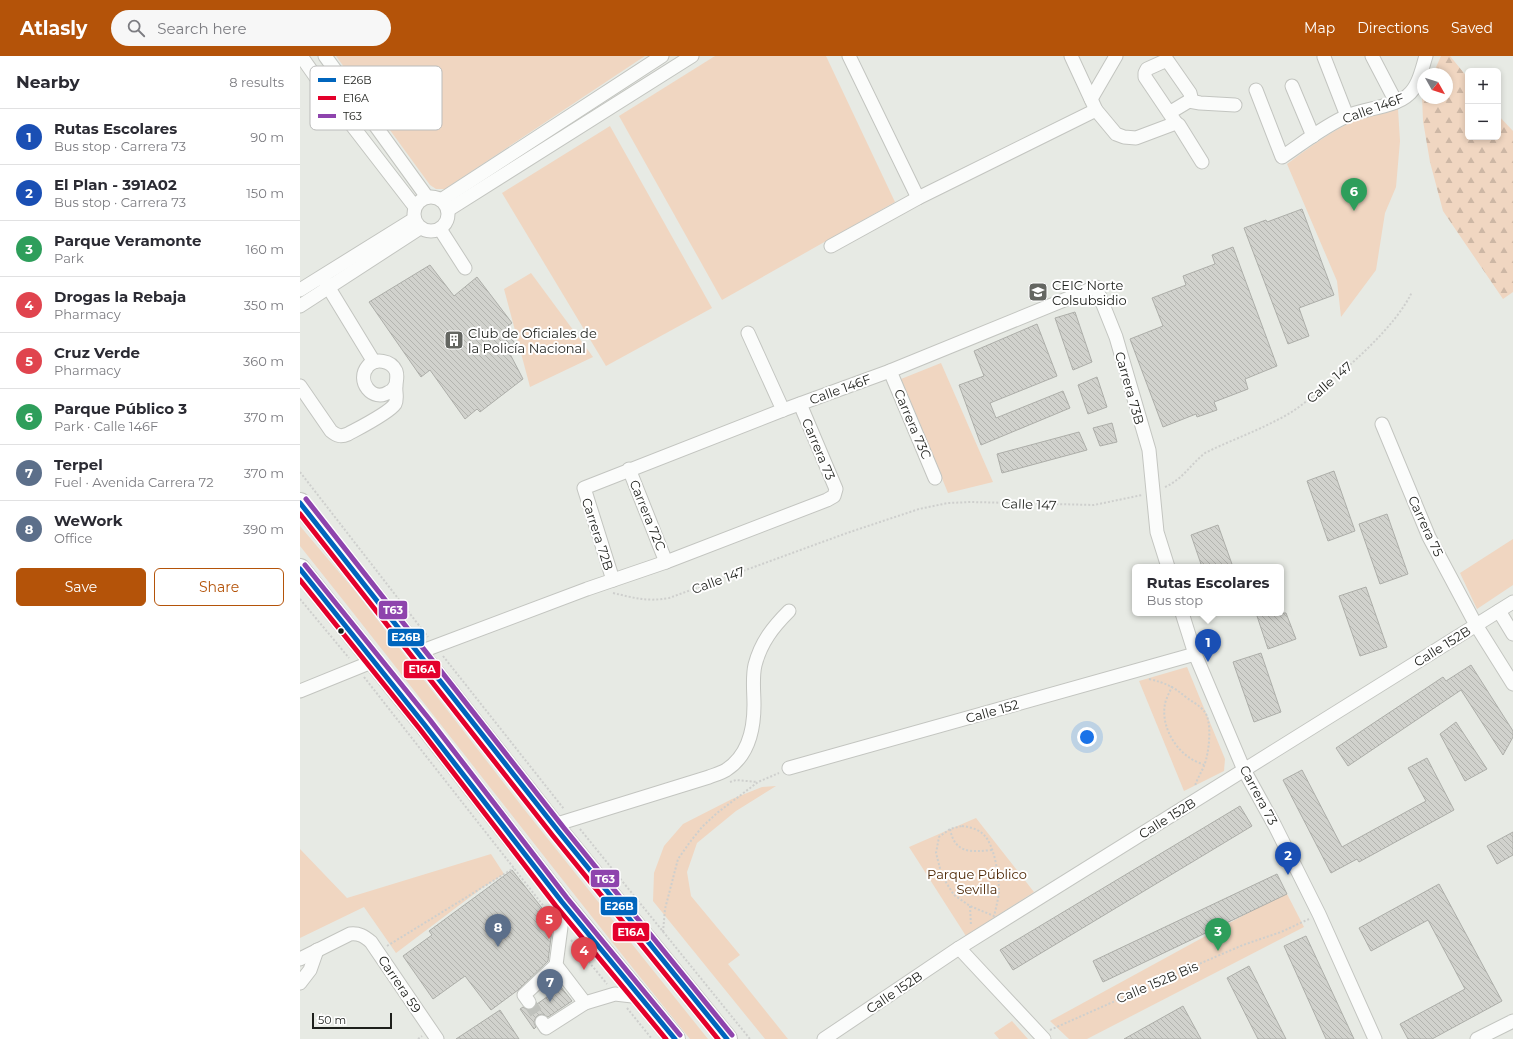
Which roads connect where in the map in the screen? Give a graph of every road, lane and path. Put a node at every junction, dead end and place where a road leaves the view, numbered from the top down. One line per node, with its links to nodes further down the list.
1 (302, 56): 12 (street)
2 (325, 56): 11 (street)
3 (662, 56): 15 (street)
4 (692, 56): 20 (street)
5 (849, 56): 28 (street)
6 (1070, 56): 18 (street)
7 (1116, 56): 18 (street)
8 (1372, 56): 17 (street)
9 (1426, 56): 17 (street, Calle 146F)
10 (1324, 57): 21 (street)
11 (332, 66)
12 (310, 68)
13 (1292, 86): 25 (street)
14 (1256, 90): 25 (street, Calle 146F)
15 (598, 98): 20 (street); 29 (street)
16 (1189, 101): 19 (street); 22 (street); 22 (street)
17 (1396, 102): 21 (street, Calle 146F)
18 (1094, 104): 22 (street); 28 (street)
19 (1235, 105)
20 (606, 110): 29 (street)
21 (1348, 116): 25 (street, Calle 146F)
22 (1172, 118): 26 (street)
23 (353, 130): 30 (street)
24 (379, 130): 27 (street)
25 (1313, 136)
26 (1202, 162)
27 (427, 197): 29 (street); 30 (street)
28 (918, 198): 32 (street)
29 (444, 205): 31 (street)
30 (416, 218): 31 (street); 34 (street); 36 (street)
31 (440, 229): 33 (street)
32 (831, 246)
33 (465, 268)
34 (321, 276): 36 (street); 37 (street)
35 (1096, 287): 42 (street, Calle 146F); 52 (street, Carrera 73B)
36 (328, 288): 39 (street); 41 (street)
37 (300, 290)
38 (1412, 292): 52 (path, Calle 147)
39 (300, 306)
40 (748, 333): 46 (street)
41 (374, 362): 44 (street); 44 (street)
42 (890, 371): 45 (street, Calle 146F); 50 (street, Carrera 73C)
43 (300, 386): 44 (street)
44 (396, 386)
45 (800, 404): 46 (street, Calle 146F); 54 (street, Carrera 73)
46 (782, 410): 48 (street, Calle 146F)
47 (1382, 424): 63 (street, Carrera 75)
48 (629, 469): 51 (street, Calle 146F); 54 (street, Carrera 72C)
49 (300, 472): 65 (path)
50 (935, 478)
51 (584, 488): 57 (street, Carrera 72B)
52 (1153, 493): 55 (street); 57 (path, Calle 147)
53 (300, 504): 65 (highway)
54 (666, 562): 57 (street)
55 (1167, 564)
56 (300, 569): 67 (highway)
57 (611, 586): 65 (street)
58 (300, 599): 67 (path)
59 (1513, 602): 61 (street, Calle 152B)
60 (789, 610): 76 (street)
61 (1499, 611): 63 (street, Calle 152B); 64 (street)
62 (1183, 616): 66 (street, Carrera 73)
63 (1476, 625): 69 (street, Carrera 75); 74 (street, Calle 152B)
64 (1513, 634)
65 (426, 649): 76 (highway); 76 (path)
66 (1195, 654): 68 (street, Calle 152); 74 (street, Carrera 73)
67 (366, 664): 71 (street); 79 (path); 80 (highway)
68 (1131, 672): 70 (path); 73 (street, Calle 152)
69 (1513, 684)
70 (1172, 686): 72 (path); 72 (path)
71 (300, 691)
72 (1204, 765): 75 (path)
73 (789, 768): 84 (path)
74 (1244, 770): 75 (street, Calle 152B); 82 (street, Carrera 73)
75 (1190, 804): 85 (street, Calle 152B)
76 (563, 822): 84 (path); 102 (highway)
77 (950, 829): 78 (path); 78 (path); 81 (path)
78 (992, 850): 81 (path)
79 (514, 868): 83 (path); 88 (path)
80 (562, 902): 83 (street); 93 (highway)
81 (970, 906): 85 (path)
82 (1319, 914): 98 (path, Calle 152B Bis); 105 (street, Carrera 73)
83 (561, 927): 90 (street); 92 (path)
84 (662, 932): 103 (path)
85 (972, 941): 86 (street, Calle 152B)
86 (960, 948): 98 (street); 104 (street, Calle 152B)
87 (318, 950): 88 (street, Carrera 59); 89 (street); 91 (street)
88 (378, 952): 99 (street, Carrera 59)
89 (300, 959)
90 (555, 960): 94 (street); 95 (street)
91 (300, 983)
92 (615, 994): 93 (street); 95 (street); 100 (path)
93 (640, 997): 101 (highway)
94 (529, 1002)
95 (585, 1003): 97 (street)
96 (1513, 1021): 106 (street)
97 (542, 1022)
98 (1042, 1037)
99 (437, 1039)
100 (652, 1039)
101 (675, 1039)
102 (726, 1039)
103 (750, 1039)
104 (824, 1039)
105 (1375, 1039)
106 (1478, 1039)

